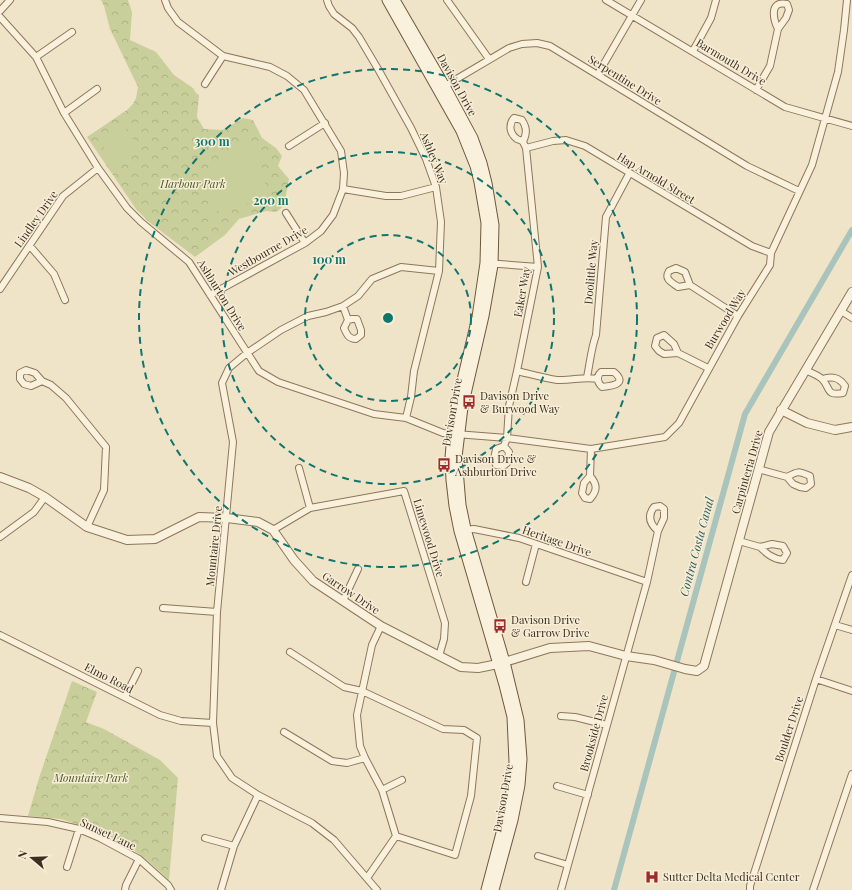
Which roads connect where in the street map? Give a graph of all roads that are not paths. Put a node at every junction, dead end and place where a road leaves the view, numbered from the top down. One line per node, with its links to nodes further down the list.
1 (10, 0): 11 (street)
2 (165, 0): 17 (street, Westbourne Drive)
3 (327, 0): 33 (street, Ashley Way)
4 (387, 0): 22 (main road, Davison Drive)
5 (395, 0): 22 (main road, Davison Drive)
6 (448, 0): 19 (street)
7 (606, 0): 13 (street, Barmouth Drive)
8 (641, 0): 13 (street)
9 (716, 0): 16 (street)
10 (847, 0): 26 (street, Burwood Way)
11 (0, 12)
12 (0, 16): 18 (street, Ashburton Drive)
13 (633, 16): 16 (street, Barmouth Drive); 20 (street)
14 (778, 29): 24 (street)
15 (72, 32): 18 (street)
16 (693, 51): 24 (street, Barmouth Drive)
17 (223, 56): 21 (street); 27 (street, Westbourne Drive)
18 (36, 57): 25 (street, Ashburton Drive)
19 (489, 59): 20 (street, Serpentine Drive); 22 (street, Serpentine Drive)
20 (598, 74): 35 (street, Serpentine Drive)
21 (205, 84)
22 (442, 88): 40 (main road, Davison Drive)
23 (97, 89): 25 (street)
24 (756, 90): 26 (street, Barmouth Drive)
25 (64, 113): 31 (street, Ashburton Drive)
26 (825, 119): 28 (street, Barmouth Drive); 35 (street, Burwood Way)
27 (325, 123): 30 (street); 34 (street, Westbourne Drive)
28 (852, 126)
29 (524, 145): 32 (street, Hap Arnold Street); 41 (street, Eaker Way)
30 (289, 146)
31 (98, 168): 38 (street, Lindley Drive); 45 (street, Ashburton Drive)
32 (629, 174): 39 (street, Hap Arnold Street); 58 (street, Doolittle Way)
33 (436, 187): 34 (street); 42 (street, Ashley Way)
34 (344, 189): 37 (street, Westbourne Drive)
35 (799, 191): 39 (street, Burwood Way)
36 (286, 214): 37 (street)
37 (305, 243): 45 (street, Westbourne Drive)
38 (30, 246): 44 (street, Lindley Drive); 47 (street)
39 (771, 253): 50 (street, Burwood Way)
40 (489, 264): 41 (street); 65 (main road, Davison Drive)
41 (538, 267): 57 (street, Eaker Way)
42 (439, 271): 48 (street, Mountaire Drive); 63 (street, Ashley Way)
43 (690, 285): 50 (street)
44 (0, 289)
45 (210, 295): 53 (street, Ashburton Drive)
46 (851, 297): 49 (street, Carpinteria Drive)
47 (65, 300)
48 (343, 306): 52 (street); 53 (street, Mountaire Drive)
49 (841, 311): 51 (street); 56 (street, Carpinteria Drive)
50 (738, 316): 55 (street, Burwood Way)
51 (852, 318)
52 (348, 320)
53 (247, 353): 63 (street, Ashburton Drive); 76 (street, Mountaire Drive)
54 (678, 353): 55 (street)
55 (708, 368): 68 (street, Burwood Way)
56 (805, 370): 60 (street); 62 (street, Carpinteria Drive)
57 (517, 371): 58 (street); 66 (street, Eaker Way)
58 (587, 377): 59 (street)
59 (598, 379)
60 (822, 379)
61 (42, 381): 77 (street)
62 (781, 410): 64 (street); 70 (street, Carpinteria Drive)
63 (406, 418): 65 (street, Ashburton Drive)
64 (852, 427)
65 (455, 433): 66 (street, Burwood Way); 79 (main road, Davison Drive)
66 (507, 438): 67 (street, Eaker Way); 68 (street, Burwood Way)
67 (504, 446)
68 (591, 449): 71 (street)
69 (299, 468): 75 (street)
70 (758, 469): 72 (street); 82 (street, Carpinteria Drive)
71 (590, 476)
72 (787, 477)
73 (0, 478): 74 (street)
74 (45, 497): 77 (street); 81 (street)
75 (310, 508): 78 (street, Limewood Drive); 97 (street, Limewood Drive)
76 (227, 518): 77 (street); 78 (street); 91 (street, Mountaire Drive)
77 (87, 527)
78 (273, 530): 89 (street, Garrow Drive)
79 (463, 530): 83 (street, Heritage Drive); 99 (main road, Davison Drive)
80 (658, 531): 88 (street, Brookside Drive)
81 (0, 537)
82 (739, 542): 84 (street); 101 (street, Carpinteria Drive)
83 (536, 544): 87 (street); 88 (street, Heritage Drive)
84 (760, 547)
85 (358, 569): 89 (street)
86 (852, 575): 92 (street, Boulder Drive)
87 (526, 582)
88 (648, 582): 98 (street, Brookside Drive)
89 (343, 600): 93 (street, Garrow Drive)
90 (163, 608): 91 (street)
91 (217, 612): 107 (street, Mountaire Drive)
92 (835, 624): 94 (street); 102 (street, Boulder Drive)
93 (381, 626): 97 (street, Garrow Drive); 103 (street)
94 (852, 630)
95 (0, 635): 105 (street, Elmo Road)
96 (290, 652): 103 (street)
97 (439, 656): 99 (street, Garrow Drive)
98 (626, 656): 99 (street, Garrow Drive); 101 (street, Garrow Drive); 108 (street, Brookside Drive)
99 (502, 663): 131 (main road, Davison Drive); 132 (main road, Davison Drive)
100 (138, 671): 105 (street)
101 (697, 671)
102 (816, 679): 104 (street); 134 (street, Boulder Drive)
103 (362, 691): 110 (street); 119 (street)
104 (852, 692)
105 (125, 697): 107 (street, Elmo Road)
106 (560, 716): 108 (street)
107 (213, 723): 115 (street, Mountaire Drive)
108 (607, 725): 116 (street, Brookside Drive)
109 (284, 732): 110 (street)
110 (365, 758): 114 (street)
111 (852, 774): 135 (street)
112 (402, 780): 114 (street)
113 (557, 786): 116 (street)
114 (382, 790): 119 (street)
115 (258, 795): 121 (street); 126 (street, Mountaire Drive)
116 (588, 795): 124 (street, Brookside Drive)
117 (0, 818): 118 (street, Sunset Lane)
118 (79, 830): 123 (street, Sunset Lane); 125 (street)
119 (396, 836): 126 (street)
120 (205, 838): 121 (street)
121 (234, 846): 129 (street)
122 (538, 856): 124 (street)
123 (139, 859): 127 (street); 128 (street, Sunset Lane)
124 (568, 865): 133 (street, Brookside Drive)
125 (67, 867)
126 (367, 878): 130 (street, Mountaire Drive)
127 (125, 890)
128 (171, 890)
129 (221, 890)
130 (377, 890)
131 (486, 890)
132 (494, 890)
133 (561, 890)
134 (750, 890)
135 (813, 890)

